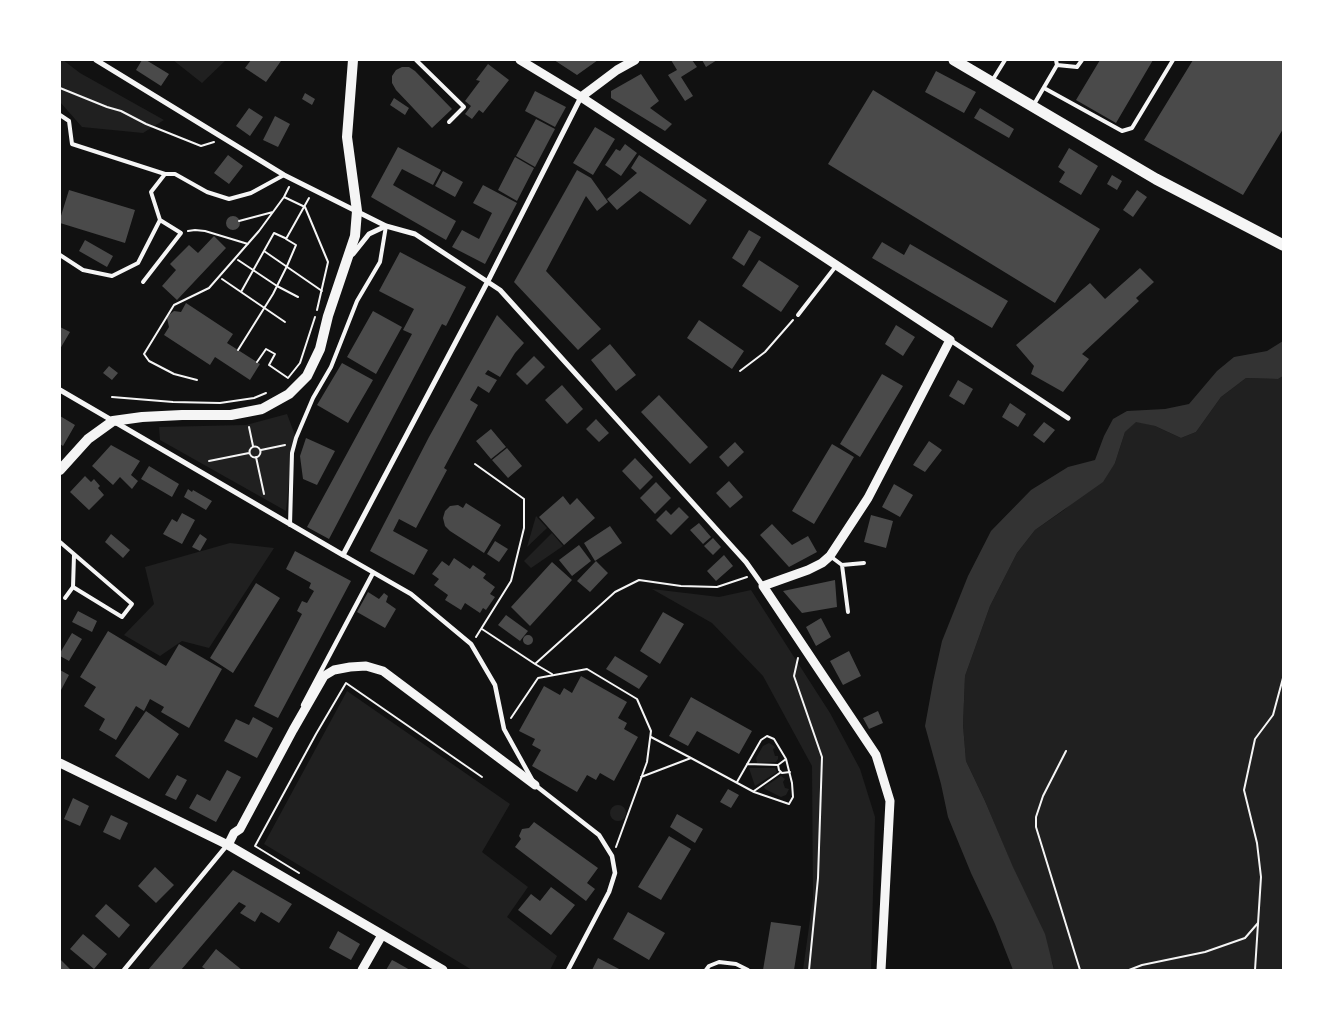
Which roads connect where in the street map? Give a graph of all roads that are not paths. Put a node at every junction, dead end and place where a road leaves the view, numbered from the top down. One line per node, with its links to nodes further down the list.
1 (96, 60): 19 (street)
2 (353, 60): 20 (main road)
3 (416, 60): 17 (lane)
4 (520, 60): 14 (street)
5 (635, 60): 14 (street)
6 (954, 60): 12 (main road)
7 (1005, 60): 12 (lane)
8 (1056, 60): 11 (lane)
9 (1082, 60): 11 (lane)
10 (1173, 60): 13 (lane)
11 (1058, 65): 13 (lane)
12 (991, 83): 15 (main road)
13 (1044, 88): 15 (lane)
14 (581, 98): 25 (street); 27 (street)
15 (1033, 107): 23 (main road)
16 (60, 115): 18 (lane)
17 (449, 122)
18 (165, 174): 19 (lane); 21 (lane)
19 (284, 175): 20 (street)
20 (357, 210): 22 (street); 26 (main road)
21 (160, 220): 24 (lane); 28 (lane)
22 (386, 226): 26 (street); 27 (street); 35 (lane)
23 (1283, 245)
24 (60, 255)
25 (836, 266): 29 (lane); 30 (street)
26 (343, 275): 33 (main road)
27 (488, 281): 38 (street); 43 (street)
28 (143, 282)
29 (798, 315)
30 (950, 340): 32 (street); 39 (street)
31 (60, 390): 33 (street)
32 (1068, 418)
33 (113, 422): 34 (main road); 35 (street)
34 (60, 470)
35 (290, 524): 38 (street)
36 (60, 542): 37 (lane)
37 (74, 555): 44 (lane); 44 (lane)
38 (343, 555): 42 (street)
39 (830, 556): 41 (lane); 43 (street)
40 (864, 563): 41 (lane)
41 (842, 565): 46 (lane)
42 (373, 573): 48 (street); 49 (street)
43 (763, 586): 58 (street)
44 (73, 587): 45 (lane)
45 (65, 598)
46 (848, 612)
47 (60, 763): 50 (street)
48 (535, 785): 49 (street); 55 (street)
49 (234, 833): 50 (street)
50 (228, 845): 51 (street); 52 (street)
51 (382, 935): 53 (street); 54 (street)
52 (124, 970)
53 (362, 970)
54 (443, 970)
55 (568, 970)
56 (706, 970): 57 (lane)
57 (748, 970)
58 (881, 970)

